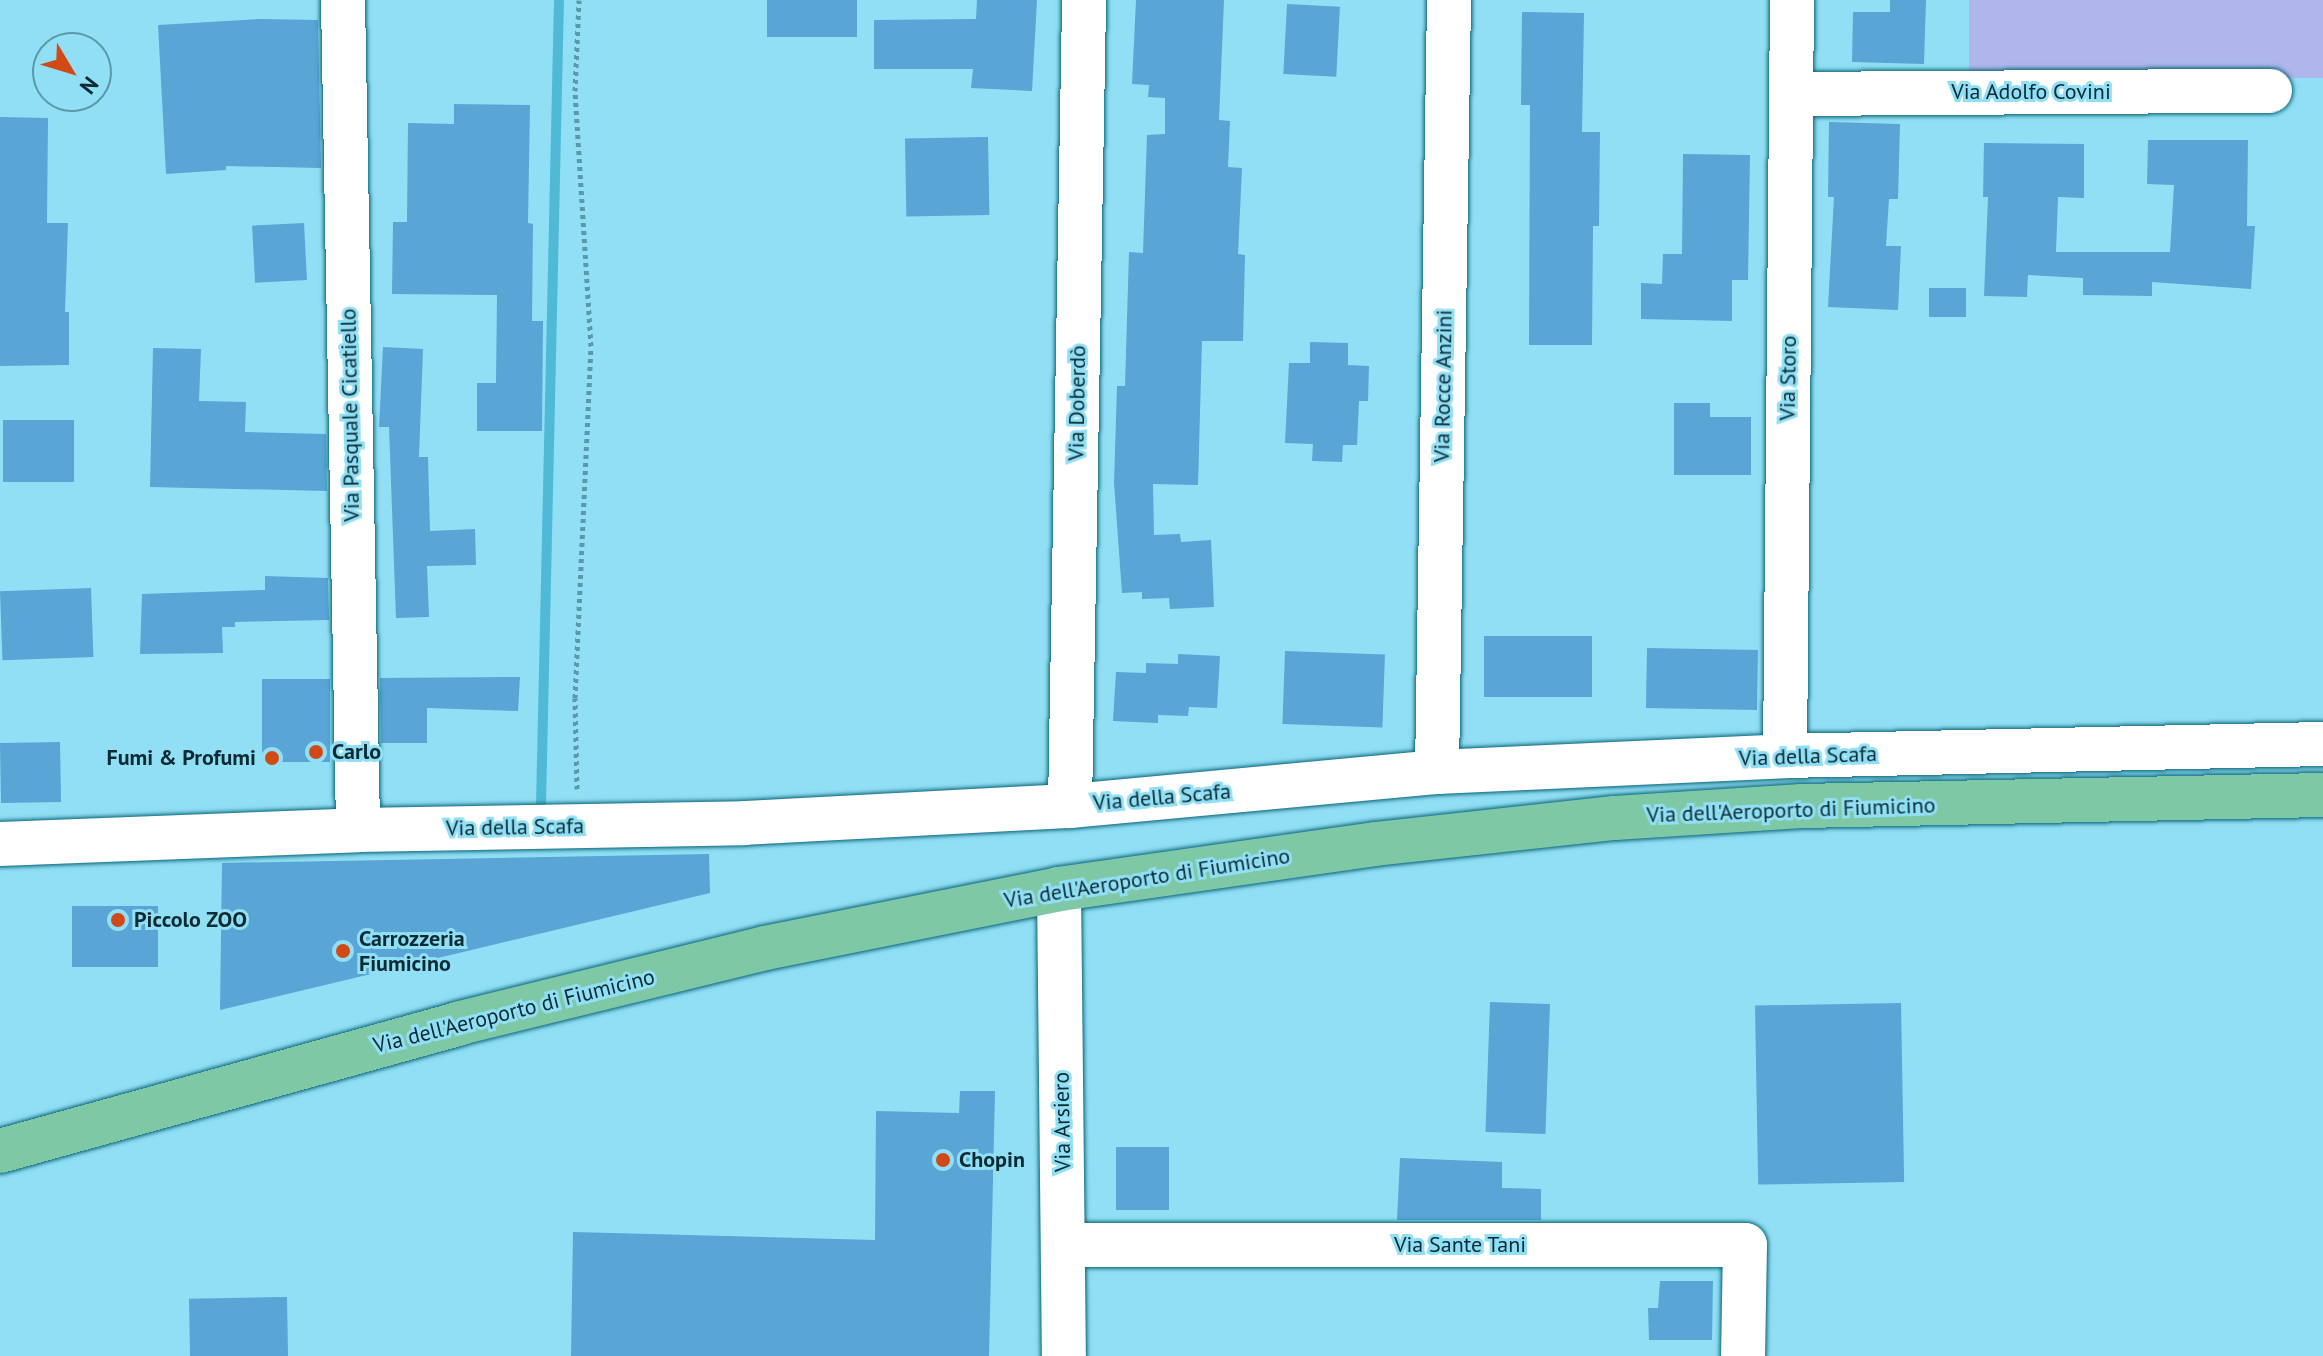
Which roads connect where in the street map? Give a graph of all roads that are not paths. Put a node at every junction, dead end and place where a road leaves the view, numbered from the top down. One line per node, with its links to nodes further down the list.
1 (343, 0): 12 (street, Via Pasquale Cicatiello)
2 (1084, 0): 11 (street, Via Doberdò)
3 (1449, 0): 9 (street, Via Rocce Anzini)
4 (1792, 0): 6 (street, Via Storo)
5 (2270, 91): 6 (street, Via Adolfo Covini)
6 (1791, 94): 8 (street, Via Storo)
7 (2323, 744): 8 (street, Via della Scafa)
8 (1785, 756): 9 (street, Via della Scafa)
9 (1437, 772): 11 (street, Via della Scafa)
10 (2323, 795): 14 (main road, Via dell'Aeroporto di Fiumicino)
11 (1070, 806): 12 (street, Via della Scafa)
12 (358, 830): 13 (street, Via della Scafa)
13 (0, 844)
14 (1059, 889): 15 (main road, Via dell'Aeroporto di Fiumicino); 16 (street, Via Arsiero)
15 (0, 1151)
16 (1063, 1245): 17 (street, Via Arsiero); 18 (street, Via Sante Tani)
17 (1064, 1356)
18 (1743, 1356)

